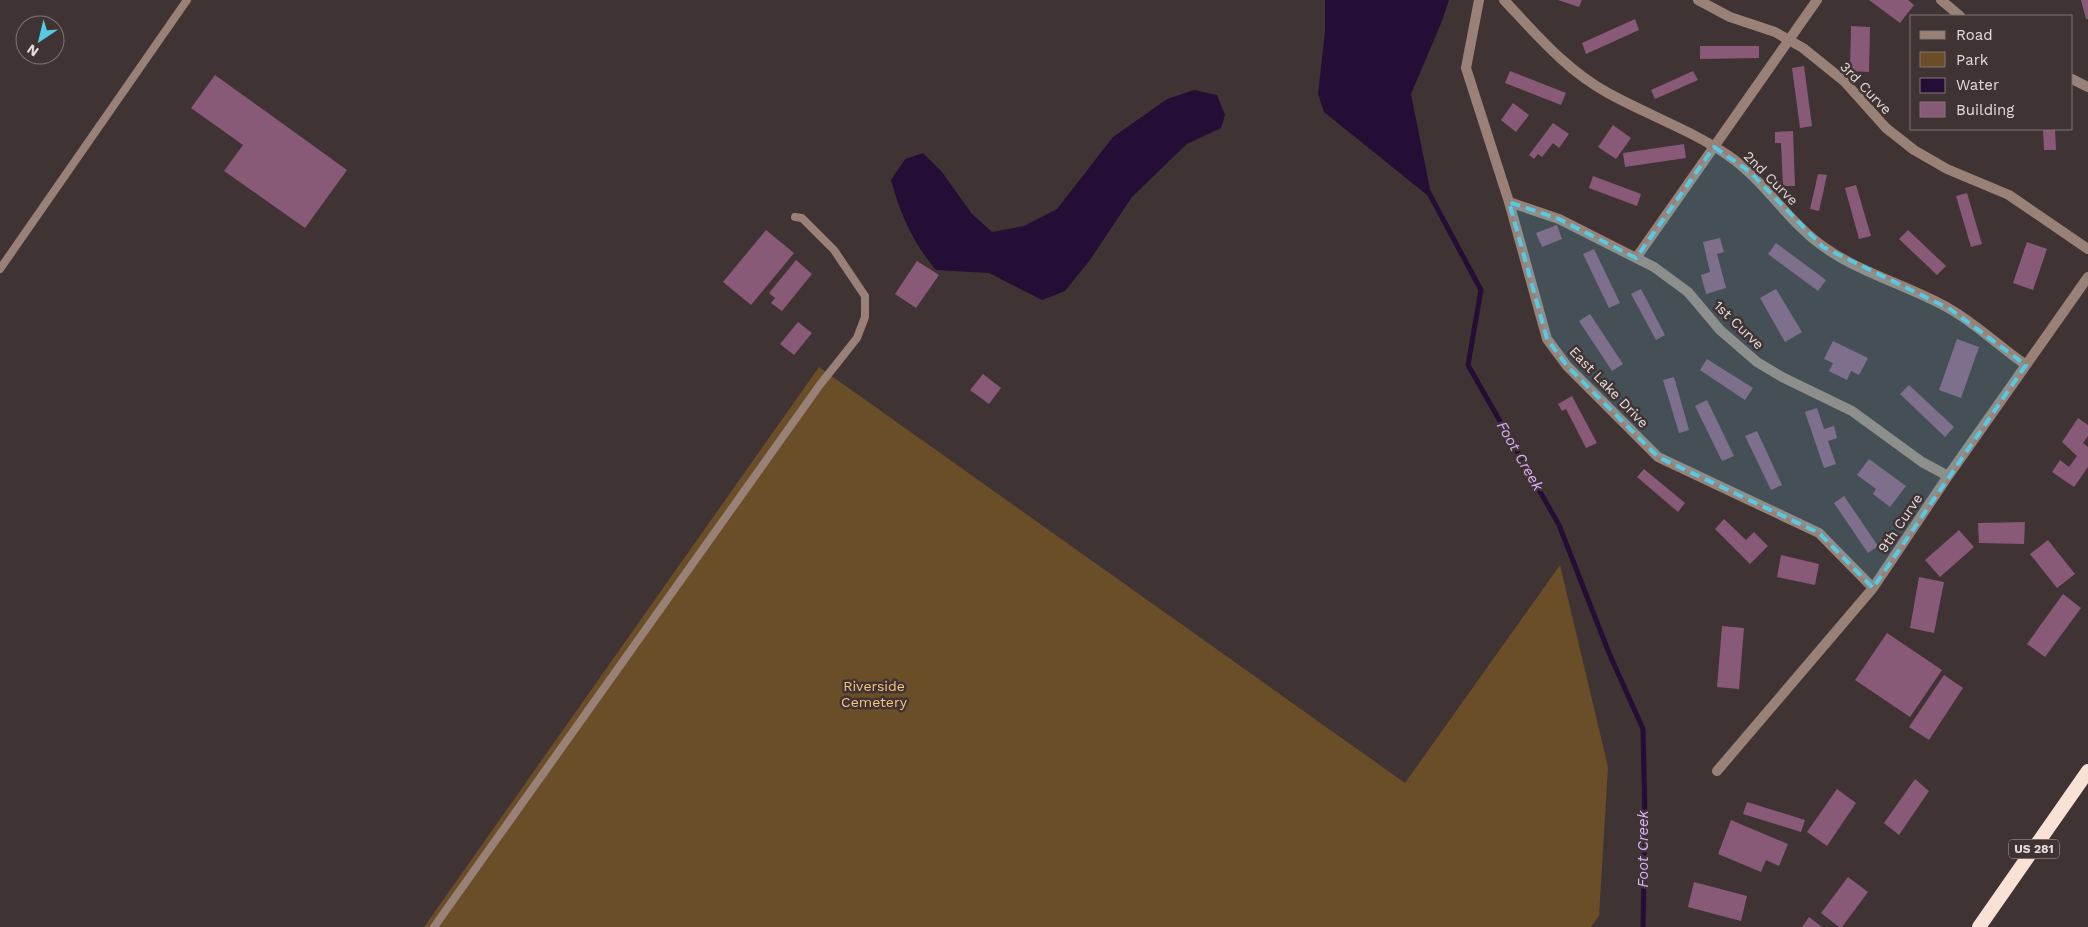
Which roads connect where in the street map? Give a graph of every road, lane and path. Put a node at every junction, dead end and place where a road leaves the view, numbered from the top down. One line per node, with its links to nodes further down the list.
1 (187, 0): 16 (lane)
2 (1479, 0): 12 (street, East Lake Drive)
3 (1504, 0): 11 (street, 2nd Curve)
4 (1698, 0): 8 (street, 3rd Curve)
5 (1817, 0): 8 (street)
6 (1941, 0): 7 (street)
7 (1959, 15)
8 (1789, 40): 11 (street); 14 (street, 3rd Curve)
9 (2073, 80): 10 (street)
10 (2088, 87)
11 (1714, 146): 15 (street); 18 (street, 2nd Curve)
12 (1509, 202): 15 (street, 1st Curve); 20 (street, East Lake Drive)
13 (796, 217): 23 (lane)
14 (2088, 249)
15 (1636, 258): 19 (street, 1st Curve)
16 (0, 269)
17 (2088, 277): 18 (street, 9th Curve)
18 (2026, 365): 19 (street, 9th Curve)
19 (1948, 476): 20 (street, 9th Curve)
20 (1873, 588): 21 (street, 9th Curve)
21 (1717, 771)
22 (2088, 771): 24 (highway, US 281)
23 (434, 927)
24 (1979, 927)

